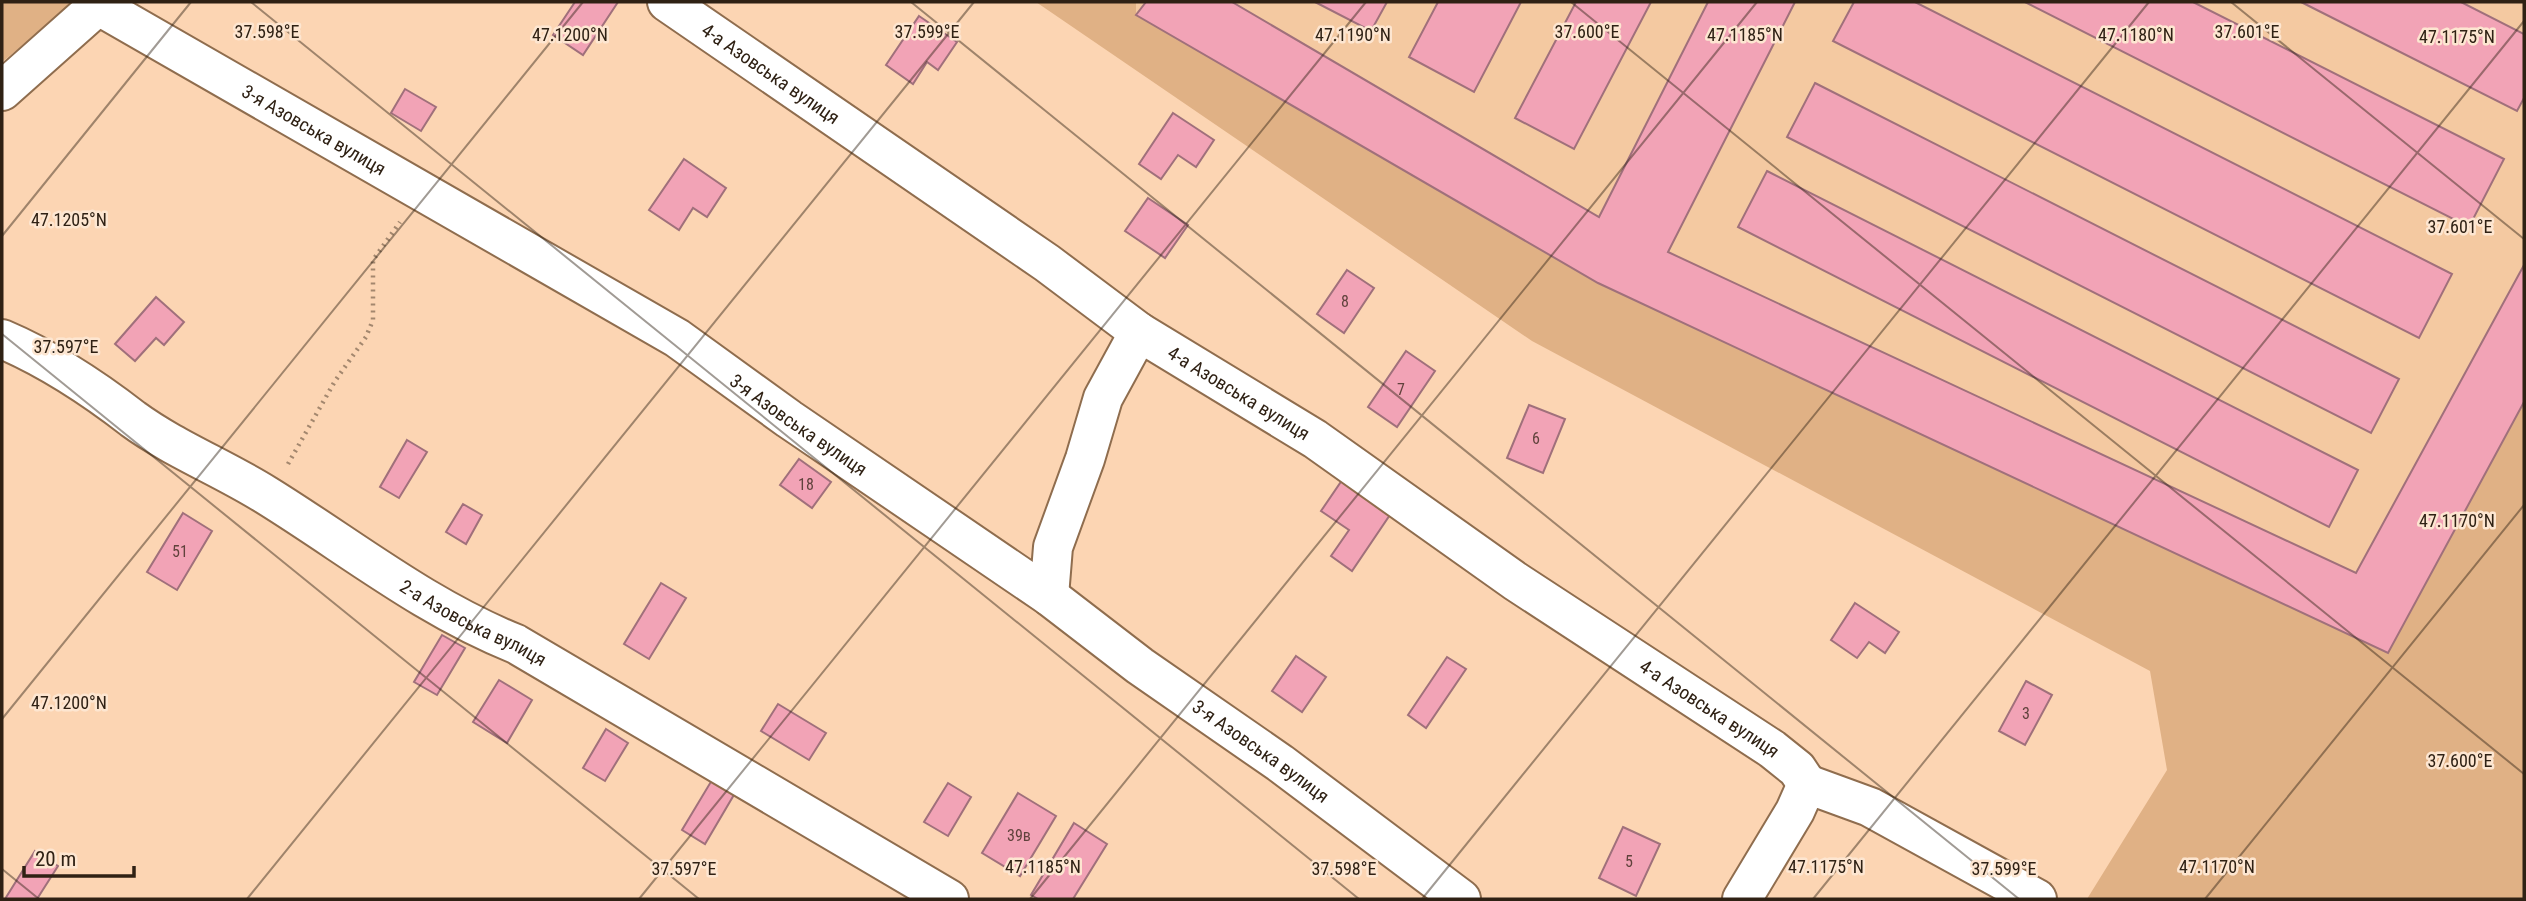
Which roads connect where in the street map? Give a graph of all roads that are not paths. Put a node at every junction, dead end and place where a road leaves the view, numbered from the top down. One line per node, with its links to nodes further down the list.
1 (667, 2): 4 (street, 4-а Азовська вулиця)
2 (101, 4): 3 (street); 6 (street, 3-я Азовська вулиця)
3 (2, 91)
4 (1139, 332): 6 (street); 7 (street, 4-а Азовська вулиця)
5 (2, 340): 8 (street, 2-а Азовська вулиця)
6 (1049, 596): 9 (street, 3-я Азовська вулиця)
7 (1807, 784): 10 (street); 11 (street, 4-а Азовська вулиця)
8 (949, 899)
9 (1461, 899)
10 (1742, 899)
11 (2037, 899)

